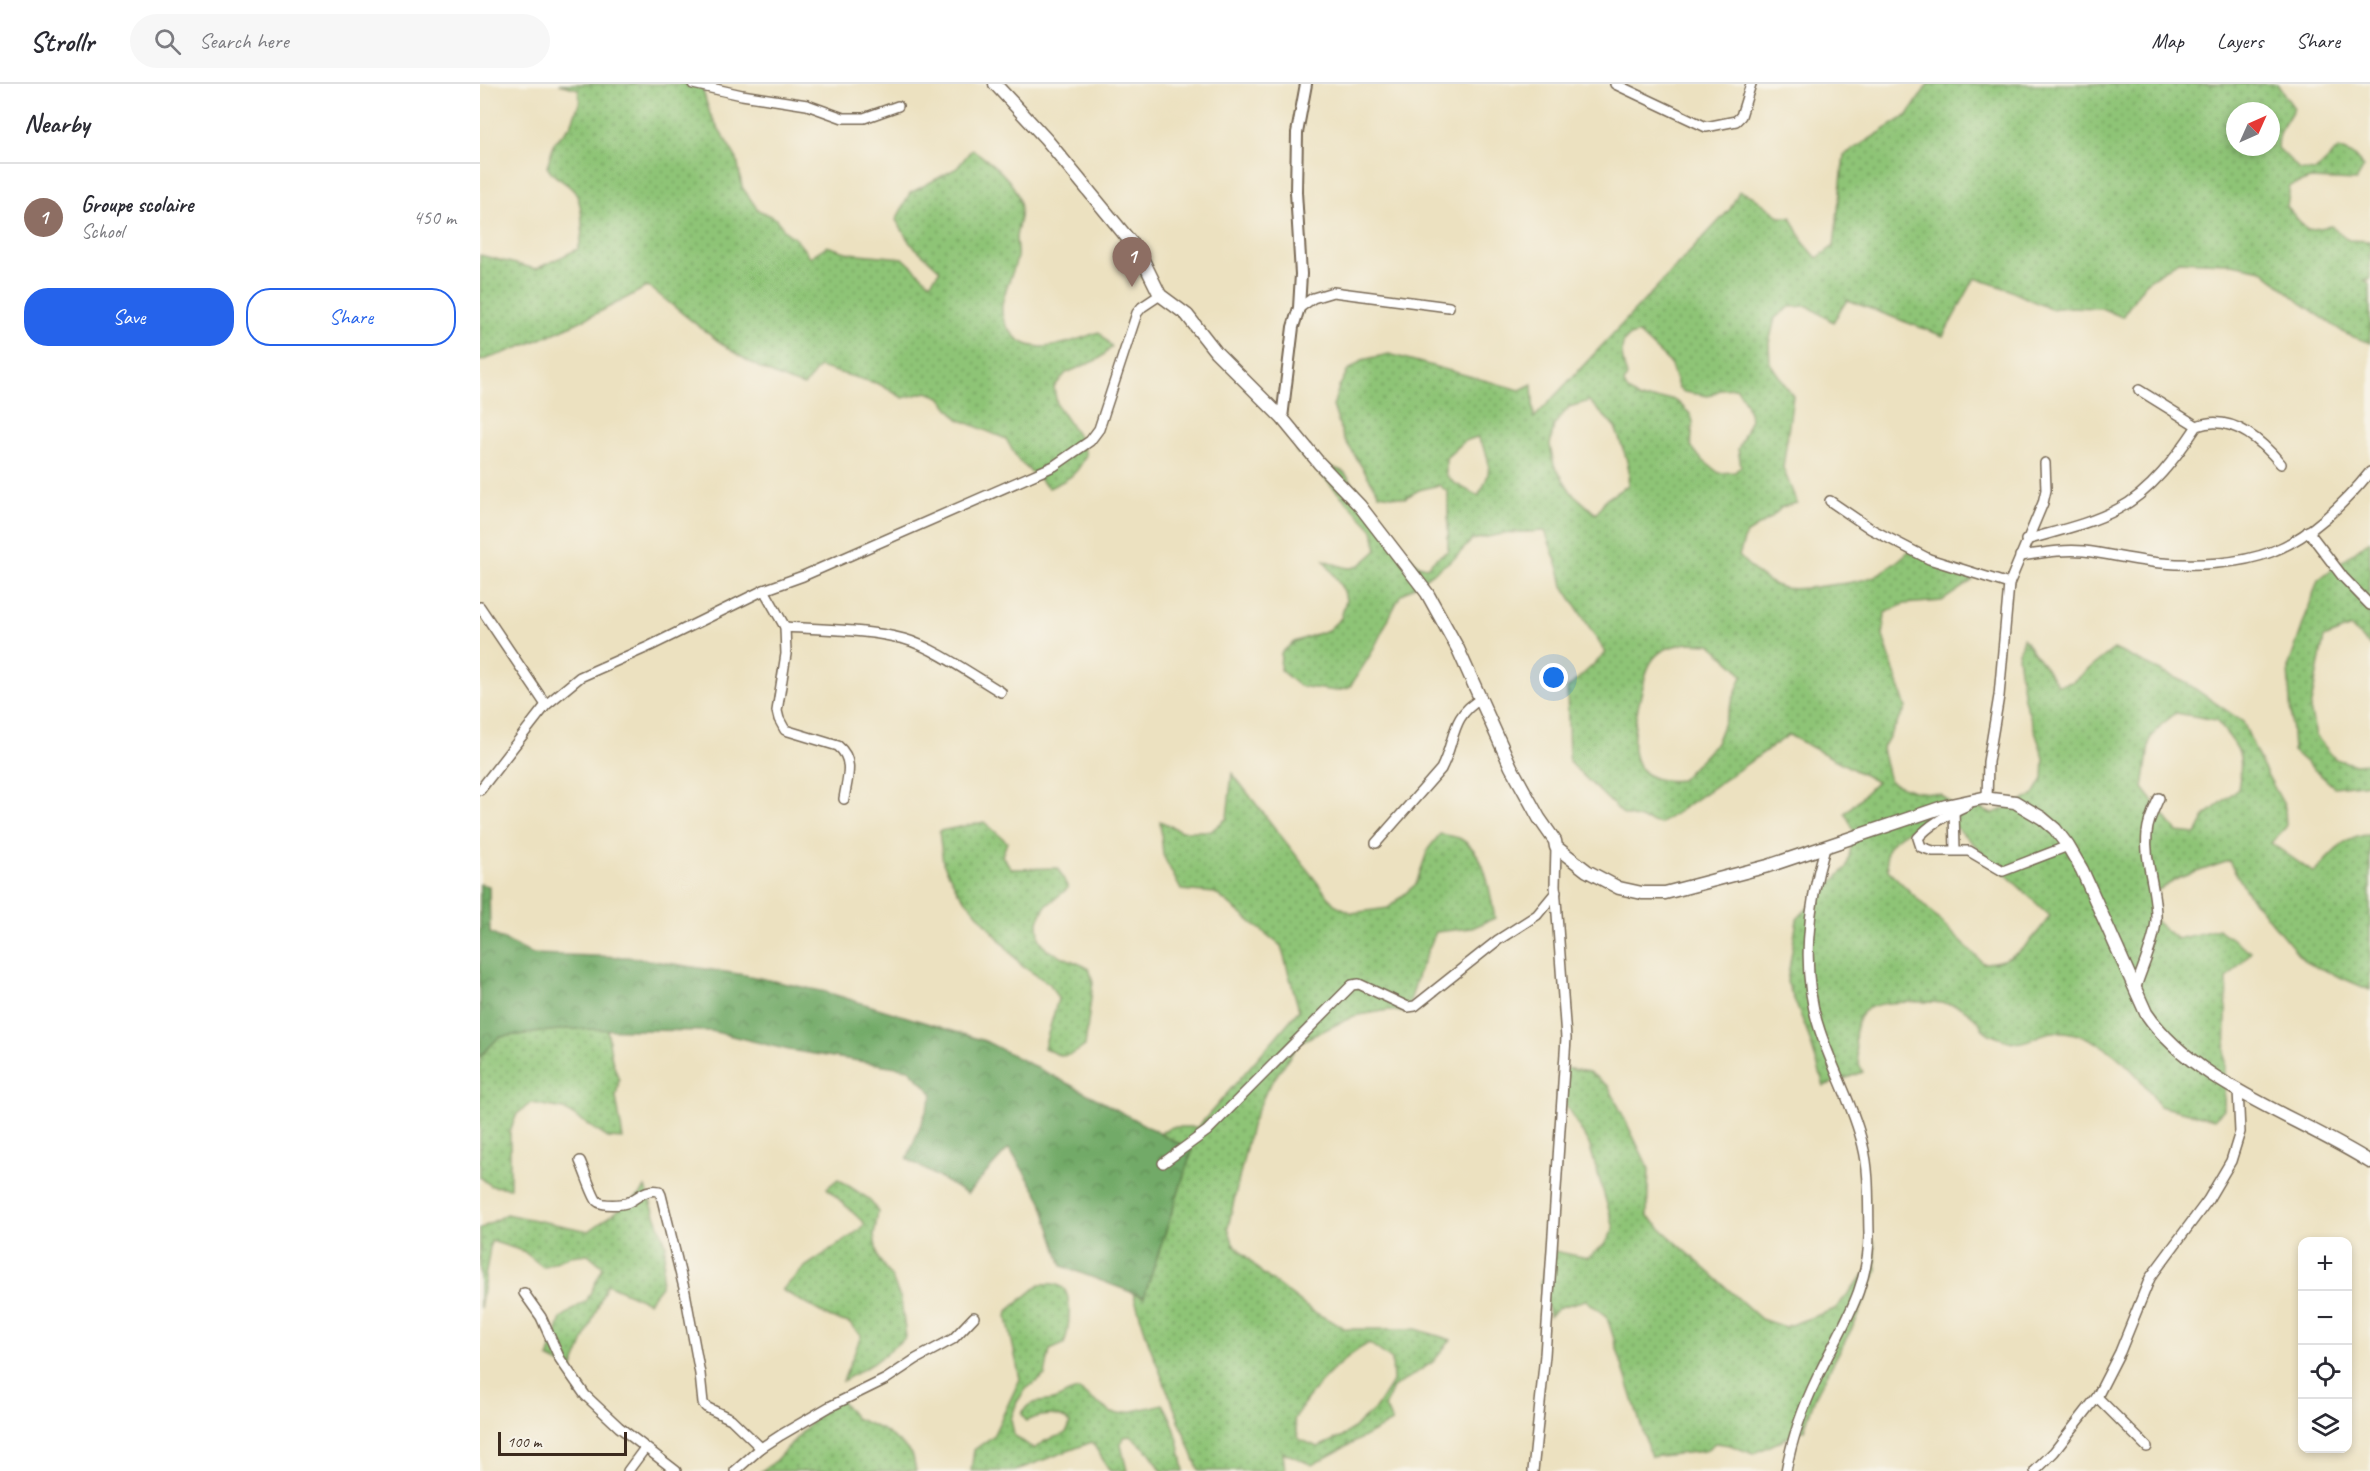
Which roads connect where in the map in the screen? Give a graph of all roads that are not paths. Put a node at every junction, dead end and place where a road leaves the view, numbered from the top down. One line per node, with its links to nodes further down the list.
1 (693, 84): 6 (street)
2 (996, 84): 7 (main road)
3 (1306, 84): 9 (street)
4 (1615, 84): 5 (street)
5 (1751, 84)
6 (898, 106)
7 (1160, 295): 11 (main road); 21 (street)
8 (1449, 307): 9 (street)
9 (1299, 308): 11 (street)
10 (2139, 390): 12 (street)
11 (1282, 418): 26 (main road)
12 (2197, 426): 14 (street); 18 (street)
13 (2045, 463): 18 (street)
14 (2281, 464)
15 (2370, 472): 17 (street)
16 (1830, 501): 20 (street)
17 (2308, 531): 19 (street); 22 (street)
18 (2026, 540): 19 (street)
19 (2020, 556): 20 (street)
20 (2009, 584): 31 (street)
21 (764, 590): 24 (street); 27 (street)
22 (2370, 605)
23 (480, 607): 27 (street)
24 (785, 627): 25 (street); 30 (street)
25 (1001, 692)
26 (1481, 699): 33 (street); 35 (main road)
27 (546, 705): 28 (street)
28 (480, 790)
29 (2159, 798): 39 (street)
30 (844, 799)
31 (1985, 799): 32 (street); 34 (main road); 36 (main road)
32 (1954, 812): 37 (street); 37 (street)
33 (1376, 843)
34 (2068, 846): 37 (street); 39 (main road)
35 (1556, 847): 36 (main road); 38 (street)
36 (1826, 848): 54 (street)
37 (1955, 850)
38 (1556, 892): 43 (street); 53 (street)
39 (2135, 991): 40 (main road)
40 (2238, 1089): 42 (main road); 46 (street)
41 (580, 1161): 49 (street)
42 (2370, 1162)
43 (1164, 1163)
44 (524, 1293): 48 (street)
45 (974, 1317): 49 (street)
46 (2097, 1397): 47 (street); 55 (street)
47 (2147, 1447)
48 (645, 1448): 50 (street); 51 (street)
49 (761, 1448): 52 (street)
50 (628, 1471)
51 (676, 1471)
52 (735, 1471)
53 (1533, 1471)
54 (1786, 1471)
55 (2035, 1471)

